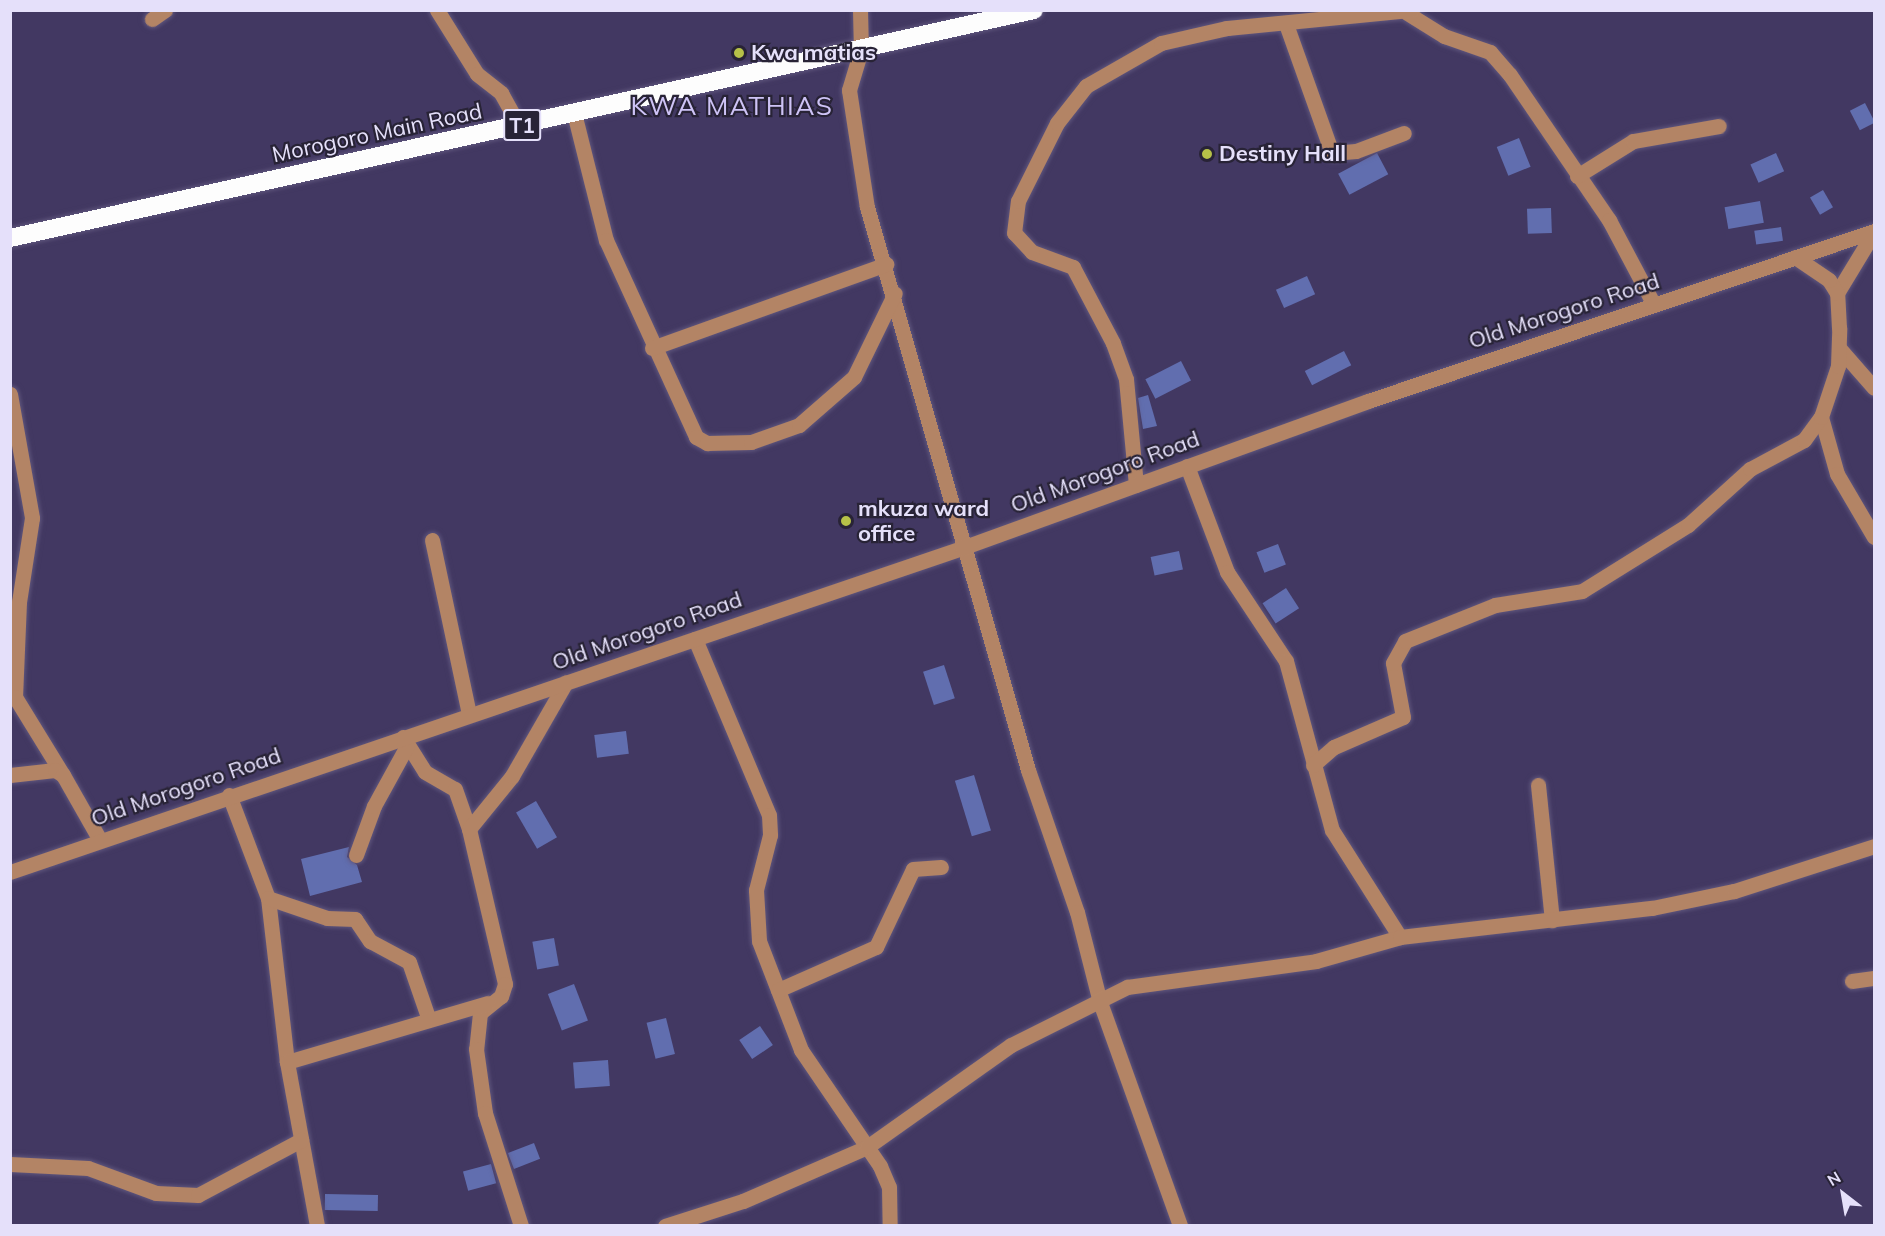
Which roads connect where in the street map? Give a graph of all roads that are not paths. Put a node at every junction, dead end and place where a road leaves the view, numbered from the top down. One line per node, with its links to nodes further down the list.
1 (165, 10): 6 (street)
2 (437, 10): 10 (street)
3 (860, 10): 8 (street)
4 (1034, 10): 8 (highway, Morogoro Main Road / T1)
5 (1410, 12): 7 (street); 13 (street)
6 (152, 19)
7 (1286, 24): 12 (street); 27 (street)
8 (861, 50): 9 (highway, Morogoro Main Road / T1); 17 (street)
9 (574, 113): 10 (highway, Morogoro Main Road / T1); 21 (street)
10 (519, 126): 15 (highway, Morogoro Main Road / T1)
11 (1719, 126): 13 (street)
12 (1404, 133)
13 (1577, 176): 20 (street)
14 (1875, 231): 16 (street, Old Morogoro Road); 19 (street)
15 (10, 238)
16 (1795, 257): 19 (street); 20 (street, Old Morogoro Road)
17 (886, 264): 18 (street); 21 (street)
18 (895, 293): 21 (street); 30 (street)
19 (1837, 293): 22 (street)
20 (1654, 305): 26 (street, Old Morogoro Road)
21 (652, 348)
22 (1839, 348): 23 (street); 25 (street)
23 (1875, 388)
24 (10, 393): 33 (street)
25 (1821, 417): 28 (street); 36 (street)
26 (1187, 466): 27 (street, Old Morogoro Road); 36 (street)
27 (1136, 485): 30 (street, Old Morogoro Road)
28 (1875, 537)
29 (432, 540): 34 (street)
30 (962, 548): 31 (street, Old Morogoro Road); 52 (street)
31 (695, 639): 32 (street, Old Morogoro Road); 54 (street)
32 (566, 682): 34 (street, Old Morogoro Road); 41 (street)
33 (13, 699): 38 (street)
34 (469, 714): 35 (street, Old Morogoro Road)
35 (405, 741): 40 (street, Old Morogoro Road); 41 (street); 44 (street)
36 (1313, 765): 49 (street)
37 (10, 775): 38 (street)
38 (63, 775): 42 (street)
39 (1538, 785): 48 (street)
40 (229, 795): 42 (street, Old Morogoro Road); 47 (street)
41 (469, 829): 55 (street)
42 (100, 840): 46 (street, Old Morogoro Road)
43 (1875, 846): 48 (street)
44 (356, 855)
45 (941, 867): 54 (street)
46 (10, 872)
47 (268, 898): 57 (street); 58 (street)
48 (1552, 920): 49 (street)
49 (1400, 938): 53 (street)
50 (1875, 978): 51 (street)
51 (1852, 981)
52 (1098, 985): 53 (street); 56 (street)
53 (1127, 987): 56 (street)
54 (778, 990): 60 (street)
55 (491, 1002): 57 (street); 63 (street)
56 (1100, 1002): 60 (street); 66 (street)
57 (429, 1020): 58 (street)
58 (287, 1062): 59 (street)
59 (301, 1140): 61 (street); 62 (street)
60 (867, 1147): 64 (street); 65 (street)
61 (10, 1164)
62 (317, 1226)
63 (520, 1226)
64 (665, 1226)
65 (890, 1226)
66 (1180, 1226)

